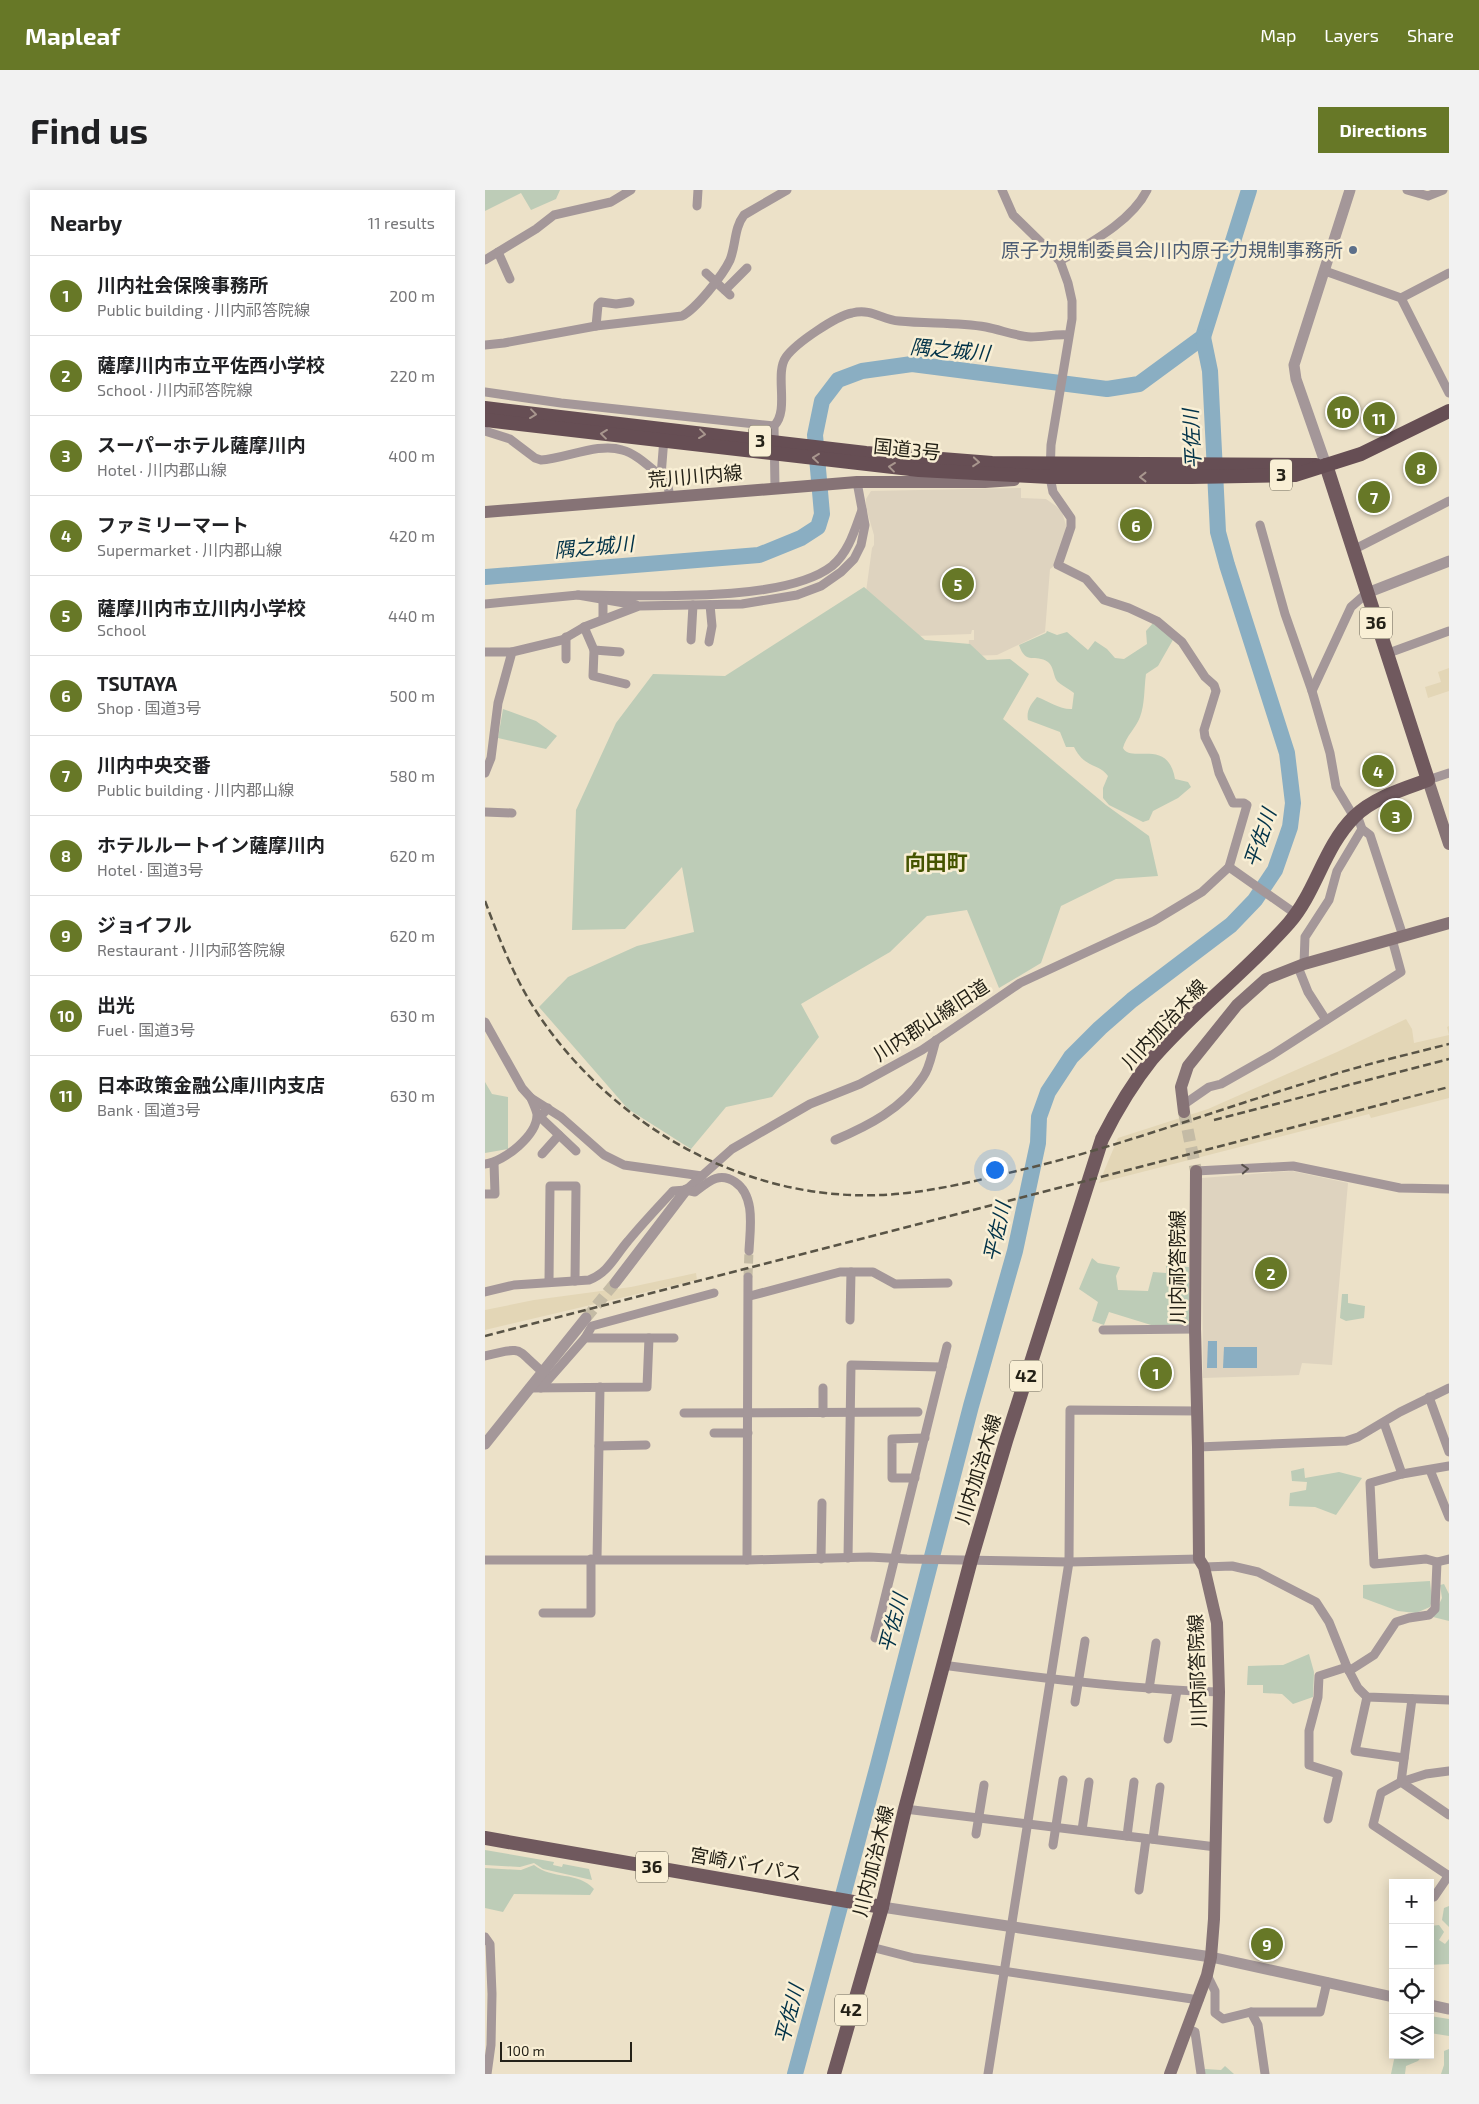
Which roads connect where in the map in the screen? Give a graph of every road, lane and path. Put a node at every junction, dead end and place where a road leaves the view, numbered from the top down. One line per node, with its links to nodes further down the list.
1 (631, 190): 10 (street)
2 (698, 190): 9 (street)
3 (787, 190): 18 (street)
4 (1002, 190): 12 (street)
5 (1147, 190): 12 (street)
6 (1350, 190): 14 (street)
7 (1407, 190): 8 (street)
8 (1443, 190)
9 (697, 206)
10 (498, 252): 11 (street); 17 (street)
11 (485, 260)
12 (1060, 261): 22 (street)
13 (747, 268): 18 (street)
14 (1325, 271): 19 (street); 35 (street)
15 (706, 273): 18 (street)
16 (1449, 273): 19 (street)
17 (510, 279)
18 (716, 280): 21 (street)
19 (1401, 298): 25 (street)
20 (630, 302): 21 (street)
21 (595, 326): 23 (street)
22 (1068, 336): 30 (street); 37 (street)
23 (485, 345)
24 (485, 392): 28 (street)
25 (1449, 393)
26 (485, 408): 32 (highway, 国道3号 / 3, one-way to 32)
27 (1449, 411): 35 (highway, 国道3号 / 3)
28 (667, 414): 30 (street); 38 (street)
29 (485, 420): 32 (highway, 国道3号 / 3, one-way to 29)
30 (774, 426): 41 (street)
31 (485, 431): 38 (street)
32 (653, 434): 33 (highway, 国道3号 / 3)
33 (865, 458): 34 (highway, 国道3号 / 3); 36 (highway, 国道3号 / 3, one-way to 33)
34 (927, 458): 36 (main road); 37 (highway, 国道3号 / 3, one-way to 37)
35 (1326, 465): 37 (highway, 国道3号 / 3); 37 (highway, 国道3号 / 3, one-way to 37); 47 (main road, 36)
36 (919, 470): 37 (highway, 国道3号 / 3); 40 (main road)
37 (1051, 470): 40 (main road, 荒川川内線); 78 (street)
38 (661, 476): 42 (street)
39 (853, 482): 40 (main road, 荒川川内線); 41 (main road, 荒川川内線); 44 (street)
40 (903, 482)
41 (779, 487): 42 (main road, 荒川川内線)
42 (670, 497): 45 (main road, 荒川川内線)
43 (1449, 501): 47 (street)
44 (862, 507): 50 (street); 54 (street)
45 (485, 512)
46 (1260, 525): 69 (street)
47 (1353, 550): 49 (main road, 36)
48 (1449, 561): 49 (street)
49 (1367, 593): 66 (main road, 36); 69 (street)
50 (578, 595): 51 (street); 52 (street)
51 (603, 600): 55 (street); 56 (street)
52 (485, 604)
53 (693, 605): 54 (street); 55 (street); 60 (street)
54 (710, 605): 61 (street)
55 (639, 606): 56 (street)
56 (603, 619): 57 (street)
57 (584, 627): 59 (street); 62 (street)
58 (1449, 630): 66 (street)
59 (566, 637): 64 (street); 67 (street)
60 (691, 640)
61 (709, 642)
62 (594, 650): 65 (street); 68 (street)
63 (485, 652): 64 (street)
64 (512, 652): 70 (street)
65 (620, 652)
66 (1386, 654): 73 (main road, 36)
67 (566, 658)
68 (626, 684)
69 (1312, 691): 76 (street)
70 (490, 729): 71 (street)
71 (485, 773)
72 (1449, 773): 73 (street)
73 (1428, 780): 76 (main road, 川内加治木線); 77 (main road)
74 (485, 812): 75 (street)
75 (512, 814)
76 (1358, 820): 79 (main road, 川内加治木線); 81 (street); 82 (street)
77 (1449, 844)
78 (1229, 867): 79 (street); 85 (street, 川内郡山線旧道)
79 (1296, 914): 153 (main road, 川内加治木線 / 42)
80 (1449, 923): 81 (main road)
81 (1398, 937): 82 (main road); 83 (street)
82 (1301, 966): 83 (street); 88 (main road)
83 (1327, 1020): 88 (street)
84 (485, 1022): 86 (street)
85 (936, 1040): 91 (street); 96 (street, 川内郡山線旧道)
86 (531, 1098): 87 (street); 89 (street)
87 (548, 1108): 89 (street); 96 (street)
88 (1184, 1109)
89 (539, 1116): 90 (street); 94 (street)
90 (559, 1135): 92 (street); 93 (street)
91 (835, 1140)
92 (576, 1150)
93 (543, 1154)
94 (489, 1164): 99 (street)
95 (1196, 1171): 97 (street, one-way to 97); 112 (main road, 川内祁答院線)
96 (702, 1176): 98 (street, 川内郡山線旧道)
97 (1449, 1189)
98 (686, 1190): 100 (street); 103 (street); 105 (street, 川内郡山線旧道)
99 (485, 1194)
100 (749, 1251)
101 (851, 1272): 106 (street); 109 (street); 111 (street)
102 (748, 1277): 109 (street)
103 (575, 1281): 104 (street); 104 (street)
104 (549, 1282): 107 (street)
105 (615, 1283)
106 (948, 1283)
107 (485, 1292)
108 (714, 1293): 114 (street)
109 (750, 1296): 129 (street)
110 (586, 1318): 120 (street)
111 (850, 1320)
112 (1195, 1329): 113 (street); 126 (main road, 川内祁答院線)
113 (1103, 1330)
114 (585, 1338): 115 (street); 120 (street)
115 (649, 1338): 116 (street); 122 (street)
116 (674, 1338)
117 (947, 1346): 119 (street)
118 (485, 1356): 120 (street)
119 (942, 1367): 131 (street); 135 (street)
120 (547, 1374): 121 (street)
121 (535, 1388): 122 (street); 136 (street)
122 (600, 1388): 138 (street)
123 (823, 1388): 130 (street)
124 (1449, 1388): 125 (street)
125 (1429, 1397): 132 (street); 140 (street)
126 (1197, 1410): 139 (main road, 川内祁答院線); 155 (street)
127 (684, 1412): 129 (street)
128 (917, 1412): 131 (street)
129 (749, 1413): 130 (street); 134 (street)
130 (823, 1413): 131 (street)
131 (850, 1413): 147 (street)
132 (1384, 1423): 139 (street); 143 (street)
133 (714, 1433): 134 (street)
134 (748, 1433): 152 (street)
135 (925, 1438): 144 (street); 144 (street)
136 (485, 1444)
137 (646, 1445): 138 (street)
138 (599, 1446): 148 (street)
139 (1198, 1447): 157 (main road, 川内祁答院線)
140 (1449, 1452)
141 (1449, 1466): 142 (street)
142 (1430, 1470): 143 (street); 146 (street)
143 (1402, 1474): 156 (street)
144 (915, 1478): 150 (street)
145 (823, 1503): 149 (street)
146 (1449, 1517)
147 (848, 1558): 149 (street); 150 (street)
148 (594, 1559): 151 (street); 152 (street); 158 (street)
149 (821, 1559): 152 (street)
150 (895, 1559): 153 (street); 159 (street)
151 (485, 1560)
152 (747, 1560)
153 (971, 1560): 155 (street); 162 (main road, 川内加治木線 / 42)
154 (1449, 1560): 156 (street)
155 (1069, 1562): 157 (street); 164 (street)
156 (1437, 1562): 163 (street)
157 (1201, 1563): 163 (street); 168 (main road, 川内祁答院線)
158 (543, 1613)
159 (875, 1638)
160 (1085, 1641): 165 (street)
161 (1156, 1643): 166 (street)
162 (942, 1665): 164 (street); 182 (main road, 川内加治木線 / 42)
163 (1348, 1669): 169 (street); 185 (street)
164 (1051, 1680): 165 (street); 186 (street)
165 (1079, 1682): 166 (street); 172 (street)
166 (1149, 1688): 167 (street)
167 (1177, 1691): 168 (street); 173 (street)
168 (1219, 1692): 194 (main road, 川内祁答院線)
169 (1367, 1697): 170 (street); 174 (street)
170 (1412, 1699): 171 (street); 174 (street)
171 (1449, 1700)
172 (1075, 1702)
173 (1168, 1740)
174 (1405, 1758): 179 (street)
175 (1449, 1771): 179 (street)
176 (1063, 1780): 187 (street)
177 (1089, 1782): 188 (street)
178 (1134, 1782): 190 (street)
179 (1401, 1782): 183 (street); 195 (street)
180 (984, 1785): 184 (street)
181 (1160, 1787): 192 (street)
182 (905, 1809): 184 (street); 198 (main road, 川内加治木線 / 42)
183 (1449, 1815)
184 (979, 1818): 186 (street); 189 (street)
185 (1327, 1818)
186 (1028, 1824): 187 (street); 199 (street)
187 (1056, 1827): 188 (street); 193 (street)
188 (1081, 1830): 190 (street)
189 (976, 1834)
190 (1127, 1836): 192 (street)
191 (485, 1838): 198 (main road, 宮崎バイパス / 36)
192 (1149, 1839): 194 (street); 196 (street)
193 (1053, 1845)
194 (1216, 1848): 202 (main road, 川内祁答院線)
195 (1449, 1875): 197 (street)
196 (1139, 1890)
197 (1434, 1896)
198 (882, 1907): 199 (street); 201 (main road, 川内加治木線 / 42)
199 (1011, 1927): 202 (street); 203 (street)
200 (485, 1937): 212 (street)
201 (871, 1947): 203 (street); 213 (main road, 川内加治木線 / 42)
202 (1211, 1958): 204 (main road, 川内祁答院線); 205 (street)
203 (1004, 1971): 207 (street); 214 (street)
204 (1207, 1975): 207 (main road, 川内祁答院線); 210 (street)
205 (1327, 1982): 206 (street); 210 (street)
206 (1389, 1996)
207 (1199, 2000): 211 (main road, 川内祁答院線)
208 (1434, 2006): 209 (street)
209 (1449, 2009)
210 (1251, 2012): 217 (street)
211 (1188, 2029): 215 (main road, 川内祁答院線); 216 (street)
212 (487, 2074)
213 (834, 2074)
214 (988, 2074)
215 (1170, 2074)
216 (1201, 2074)
217 (1265, 2074)

